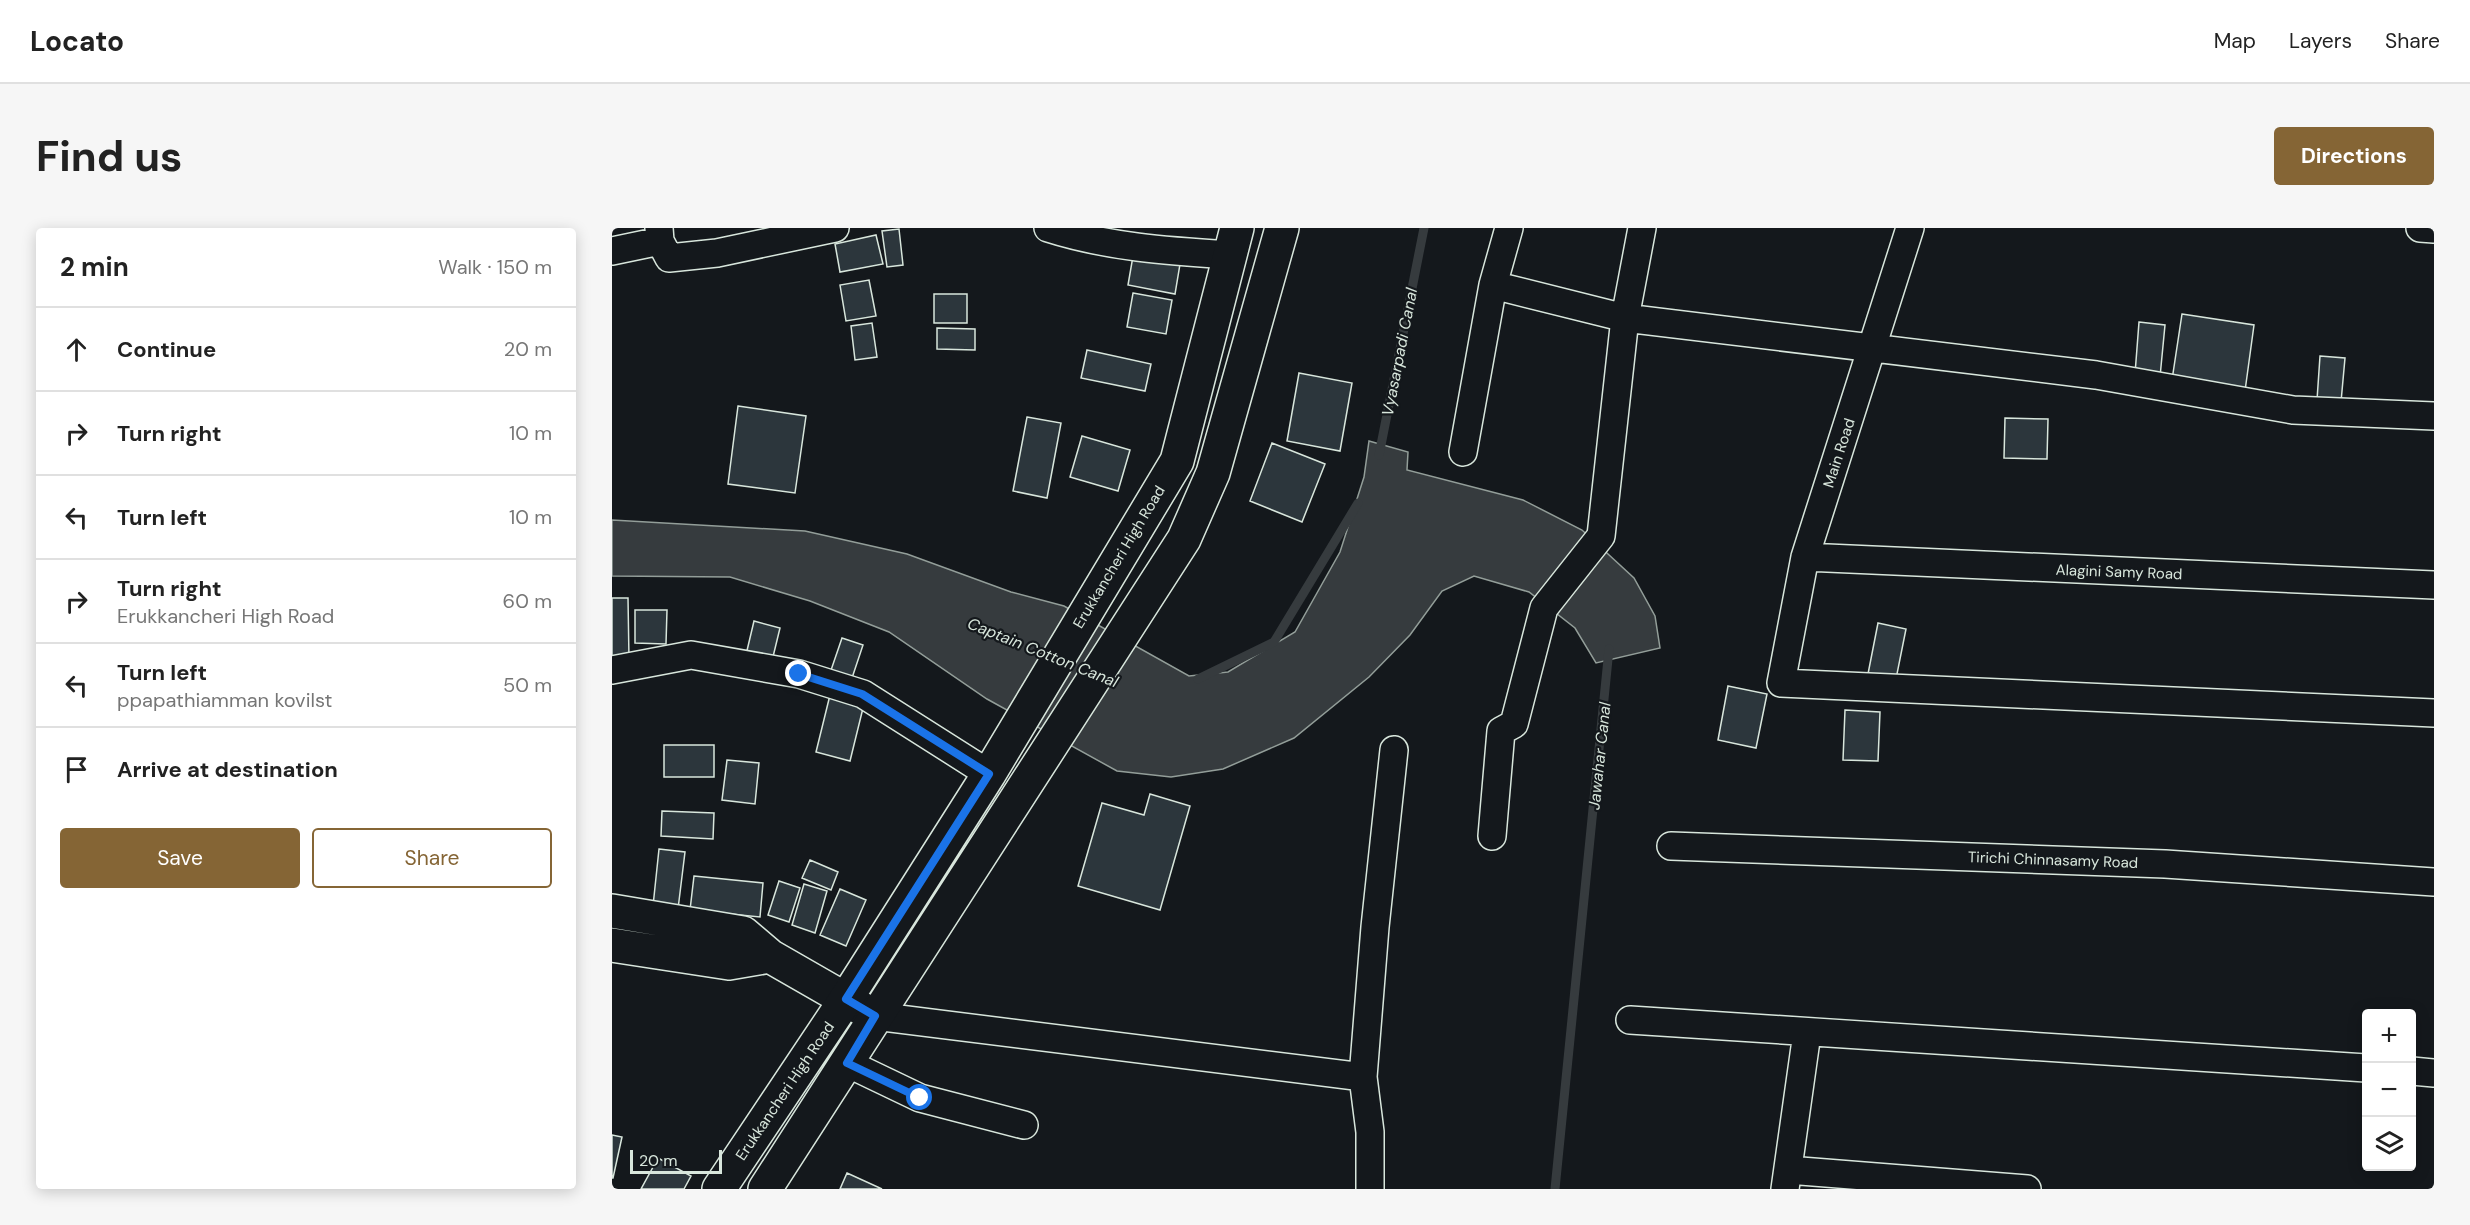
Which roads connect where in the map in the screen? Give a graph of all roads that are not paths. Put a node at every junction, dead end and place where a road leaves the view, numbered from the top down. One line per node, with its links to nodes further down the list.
1 (835, 228): 9 (street)
2 (1048, 228): 10 (street)
3 (1282, 228): 30 (main road)
4 (1509, 228): 12 (street)
5 (1642, 228): 13 (street)
6 (1910, 228): 14 (street, Main Road)
7 (2420, 228): 8 (street)
8 (2434, 229)
9 (659, 234): 11 (street)
10 (1233, 241): 22 (main road, Erukkancheri High Road)
11 (612, 251)
12 (1493, 285): 13 (street); 16 (street)
13 (1625, 318): 14 (street); 23 (street)
14 (1872, 349): 15 (street); 17 (street, Main Road)
15 (2434, 416)
16 (1463, 452)
17 (1805, 557): 18 (street, Alagini Samy Road); 20 (street, Main Road)
18 (2434, 585)
19 (612, 670): 22 (street)
20 (2434, 713)
21 (1394, 750): 37 (street)
22 (993, 766): 29 (main road, Erukkancheri High Road)
23 (1492, 836)
24 (1671, 846): 25 (street, Tirichi Chinnasamy Road)
25 (2434, 882)
26 (612, 911): 28 (main road)
27 (612, 945): 28 (main road)
28 (770, 956): 29 (main road)
29 (846, 999): 30 (main road); 40 (main road, Erukkancheri High Road)
30 (875, 1016): 33 (main road); 37 (street)
31 (1630, 1020): 32 (street)
32 (1807, 1033): 34 (street); 39 (street)
33 (847, 1063): 38 (street); 41 (main road)
34 (2362, 1068)
35 (2416, 1071): 36 (street)
36 (2434, 1073)
37 (1363, 1077): 42 (street)
38 (1024, 1125)
39 (1786, 1180): 43 (street)
40 (719, 1189)
41 (765, 1189)
42 (1370, 1189)
43 (2027, 1189)

